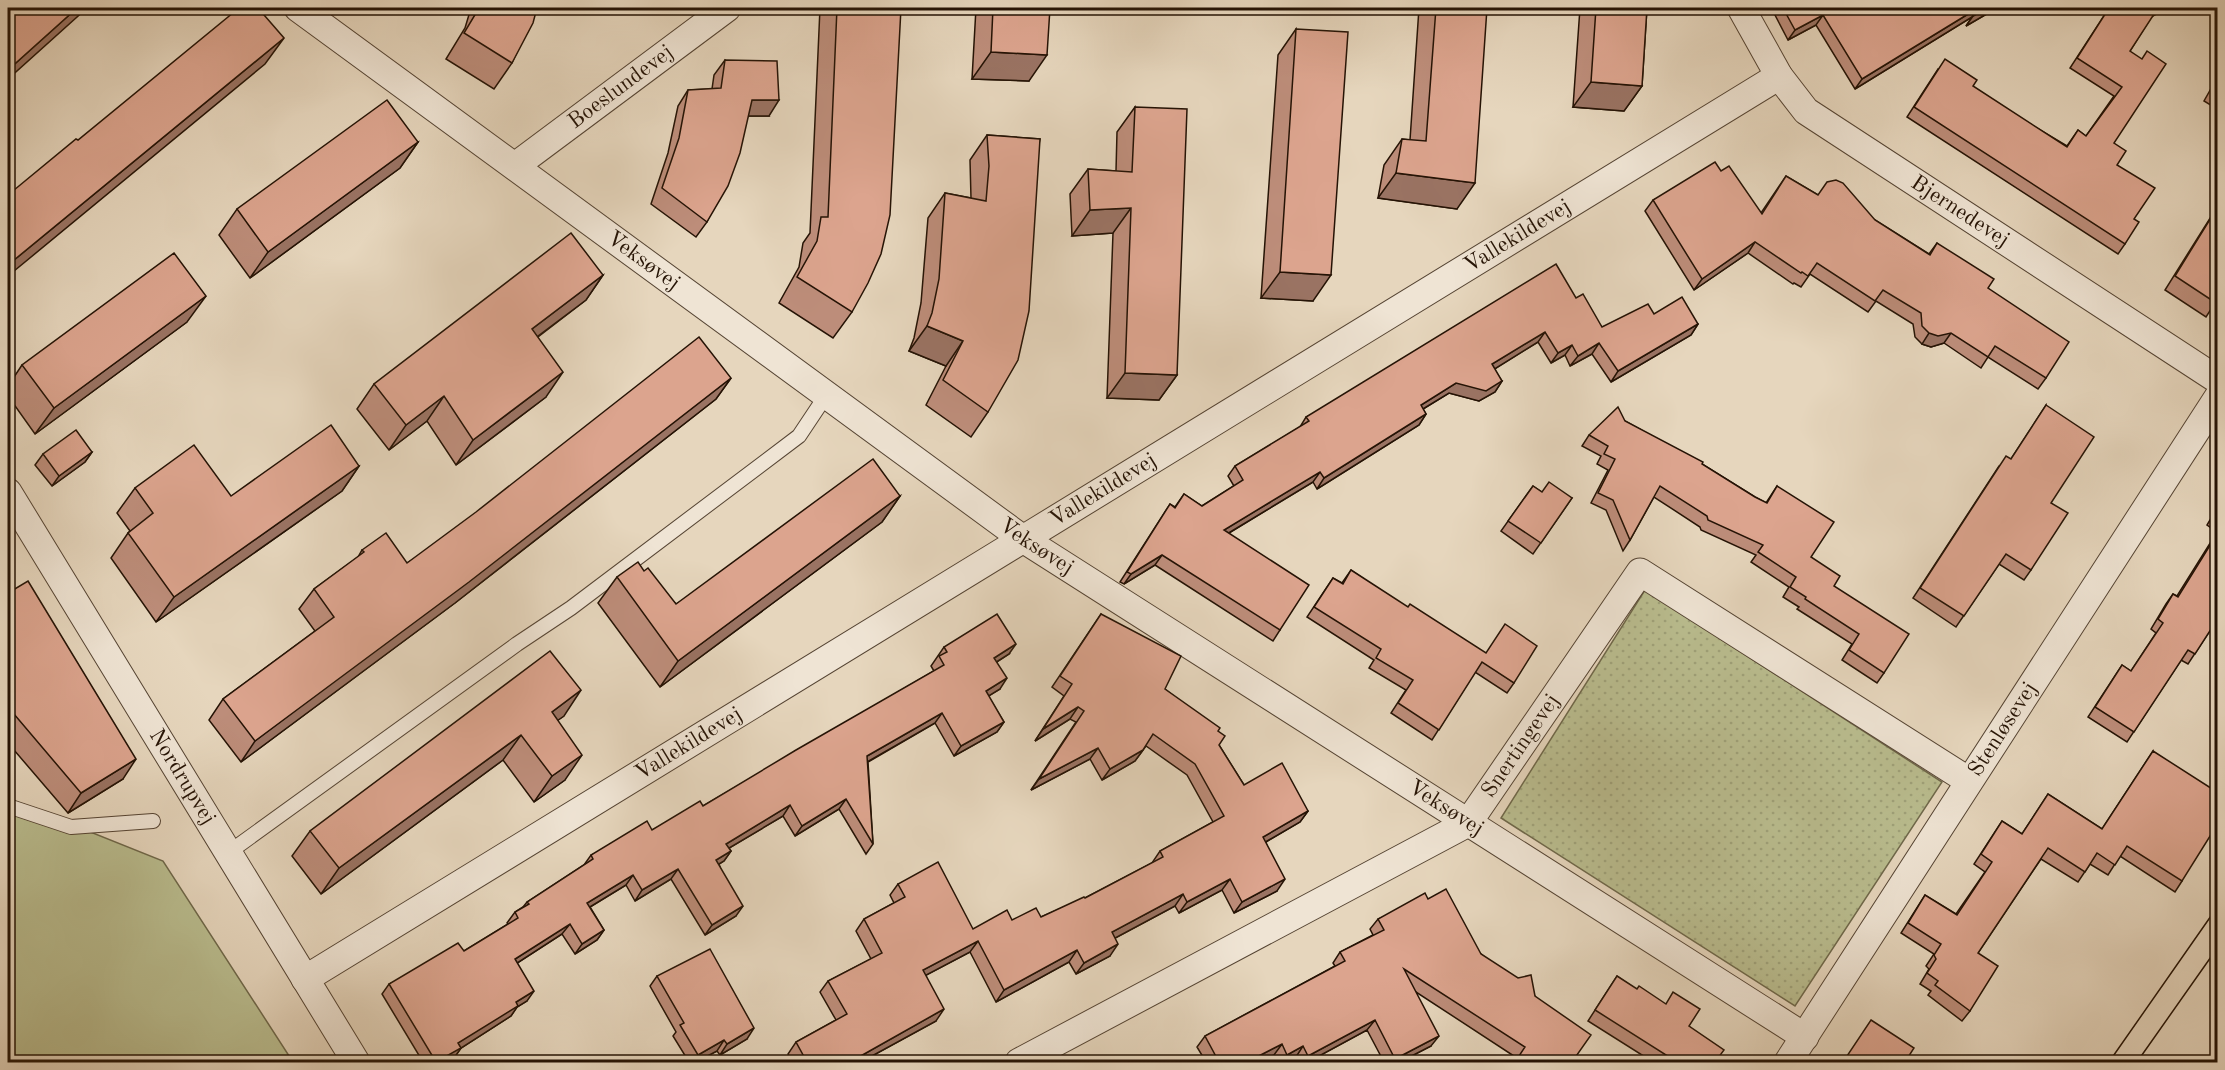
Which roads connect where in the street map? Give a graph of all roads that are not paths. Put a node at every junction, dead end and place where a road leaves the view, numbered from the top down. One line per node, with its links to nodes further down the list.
1 (298, 8): 5 (street, Veksøvej)
2 (727, 8): 5 (street, Boeslundevej)
3 (1741, 8): 4 (street, Bjernedevej)
4 (1779, 76): 6 (street, Bjernedevej); 10 (street, Vallekildevej)
5 (515, 166): 7 (street, Veksøvej)
6 (2217, 380)
7 (827, 394): 10 (street, Veksøvej); 15 (lane)
8 (2217, 397): 11 (street, Stenløsevej)
9 (8, 492): 15 (street, Nordrupvej)
10 (1023, 539): 14 (street, Veksøvej); 16 (street, Vallekildevej)
11 (1970, 781): 14 (street, Snertingevej); 17 (street, Stenløsevej)
12 (8, 806): 13 (lane)
13 (153, 821)
14 (1468, 823): 17 (street, Veksøvej); 19 (street, Snertingevej)
15 (228, 853): 16 (street, Nordrupvej)
16 (305, 979): 18 (street, Nordrupvej)
17 (1805, 1036): 20 (street, Stenløsevej)
18 (356, 1062)
19 (1019, 1062)
20 (1788, 1062)

